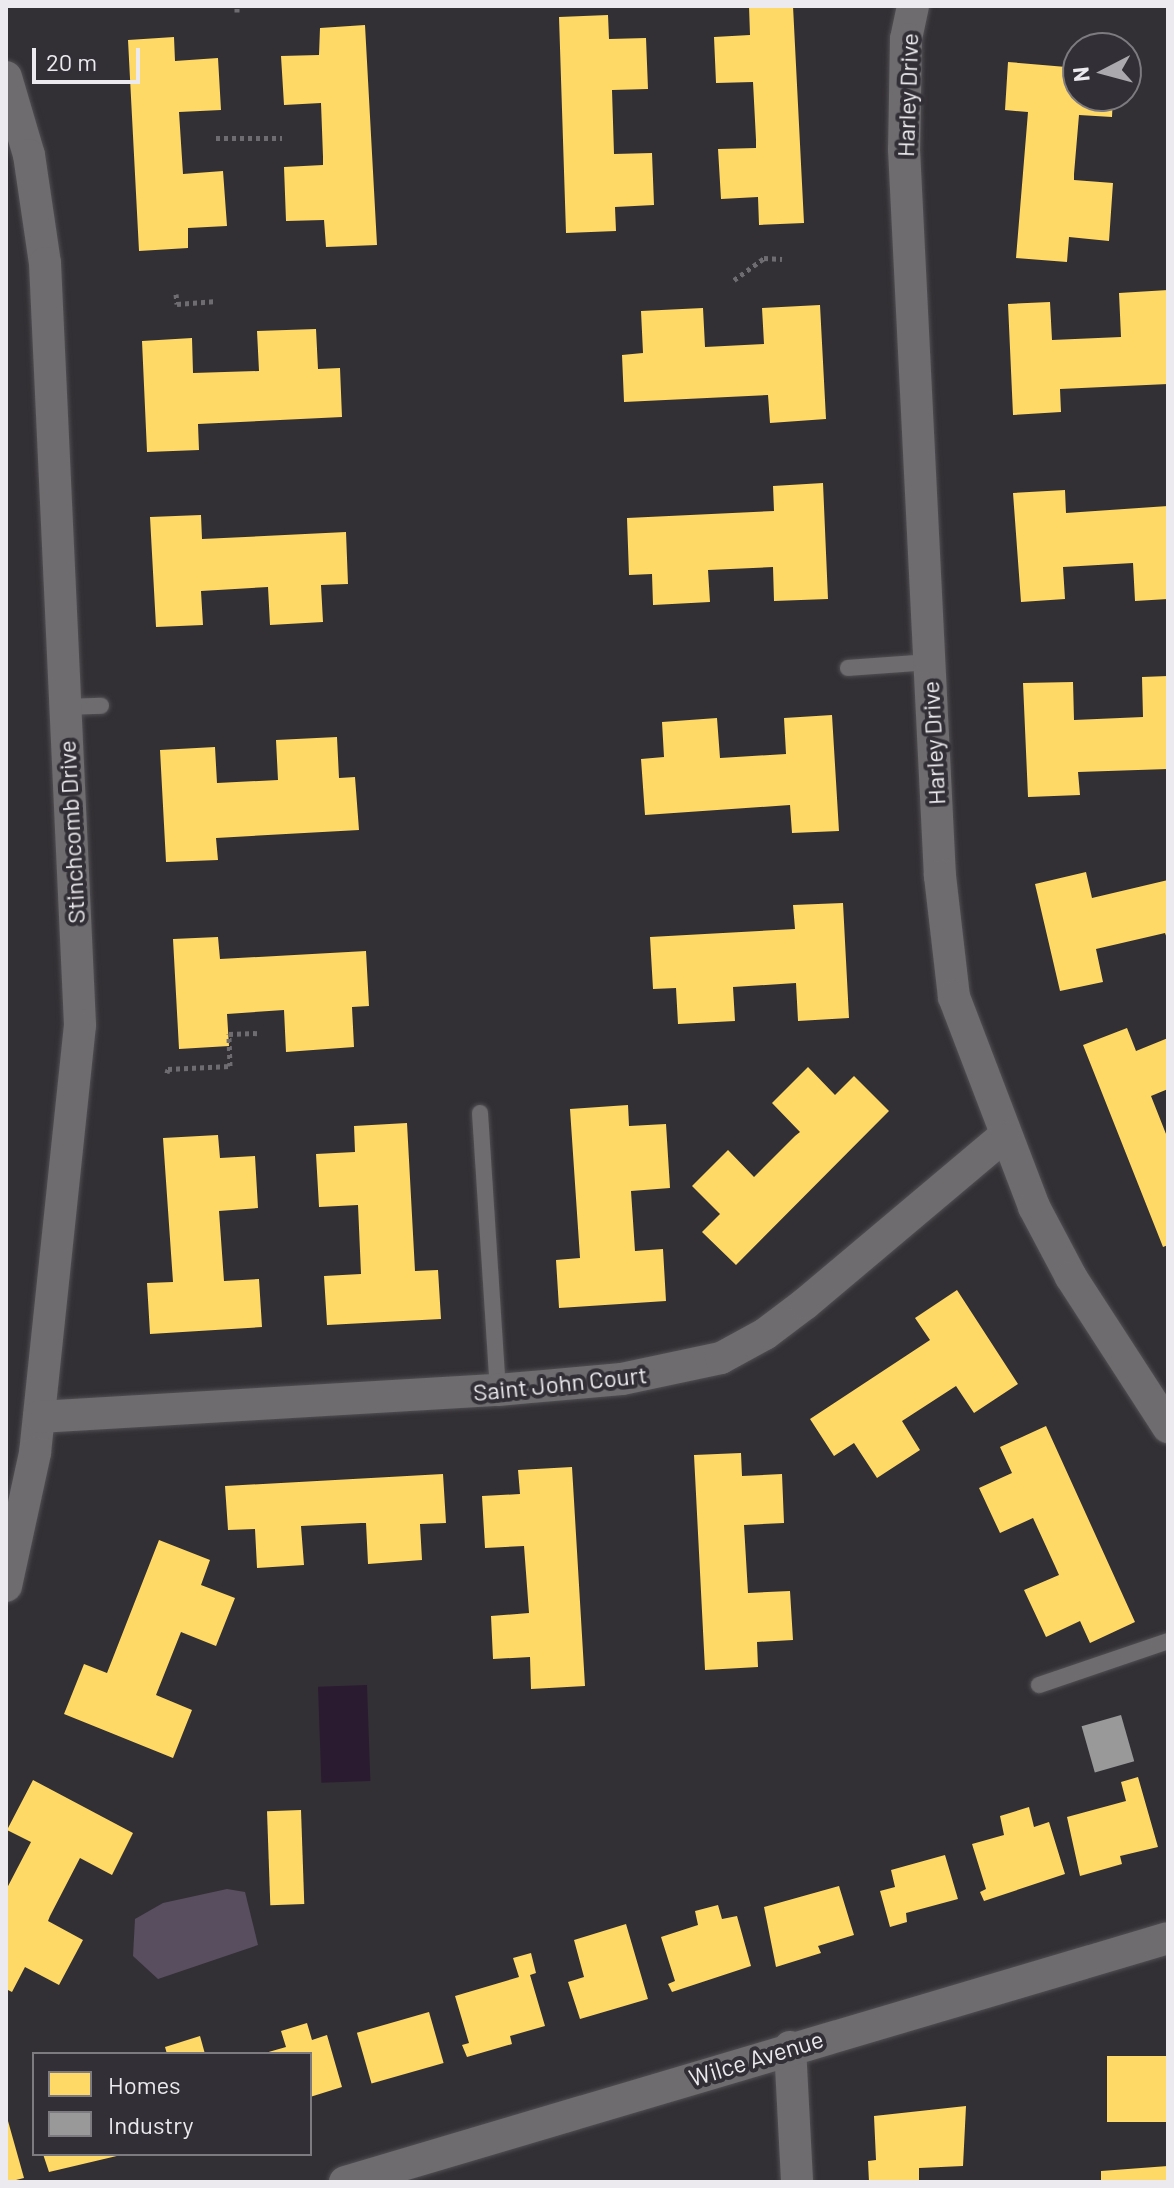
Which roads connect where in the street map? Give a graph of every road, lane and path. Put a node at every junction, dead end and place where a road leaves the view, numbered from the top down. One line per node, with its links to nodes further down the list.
1 (913, 6): 9 (street, Harley Drive)
2 (6, 77): 12 (street, Stinchcomb Drive)
3 (216, 138): 4 (path)
4 (282, 138)
5 (782, 259): 6 (path)
6 (734, 280)
7 (176, 294): 8 (path)
8 (217, 301)
9 (929, 662): 10 (lane); 16 (street, Harley Drive)
10 (848, 668)
11 (101, 706): 12 (lane)
12 (65, 707): 18 (street, Stinchcomb Drive)
13 (261, 1033): 14 (path)
14 (167, 1073)
15 (480, 1113): 17 (lane)
16 (1003, 1137): 17 (street, Saint John Court); 19 (street, Harley Drive)
17 (498, 1390): 18 (street, Saint John Court)
18 (39, 1417): 20 (street, Stinchcomb Drive)
19 (1168, 1427)
20 (6, 1586)
21 (1168, 1641): 22 (lane)
22 (1039, 1685)
23 (1168, 1938): 24 (street, Wilce Avenue)
24 (790, 2047): 25 (street, Wilce Avenue); 26 (street)
25 (345, 2182)
26 (797, 2182)

